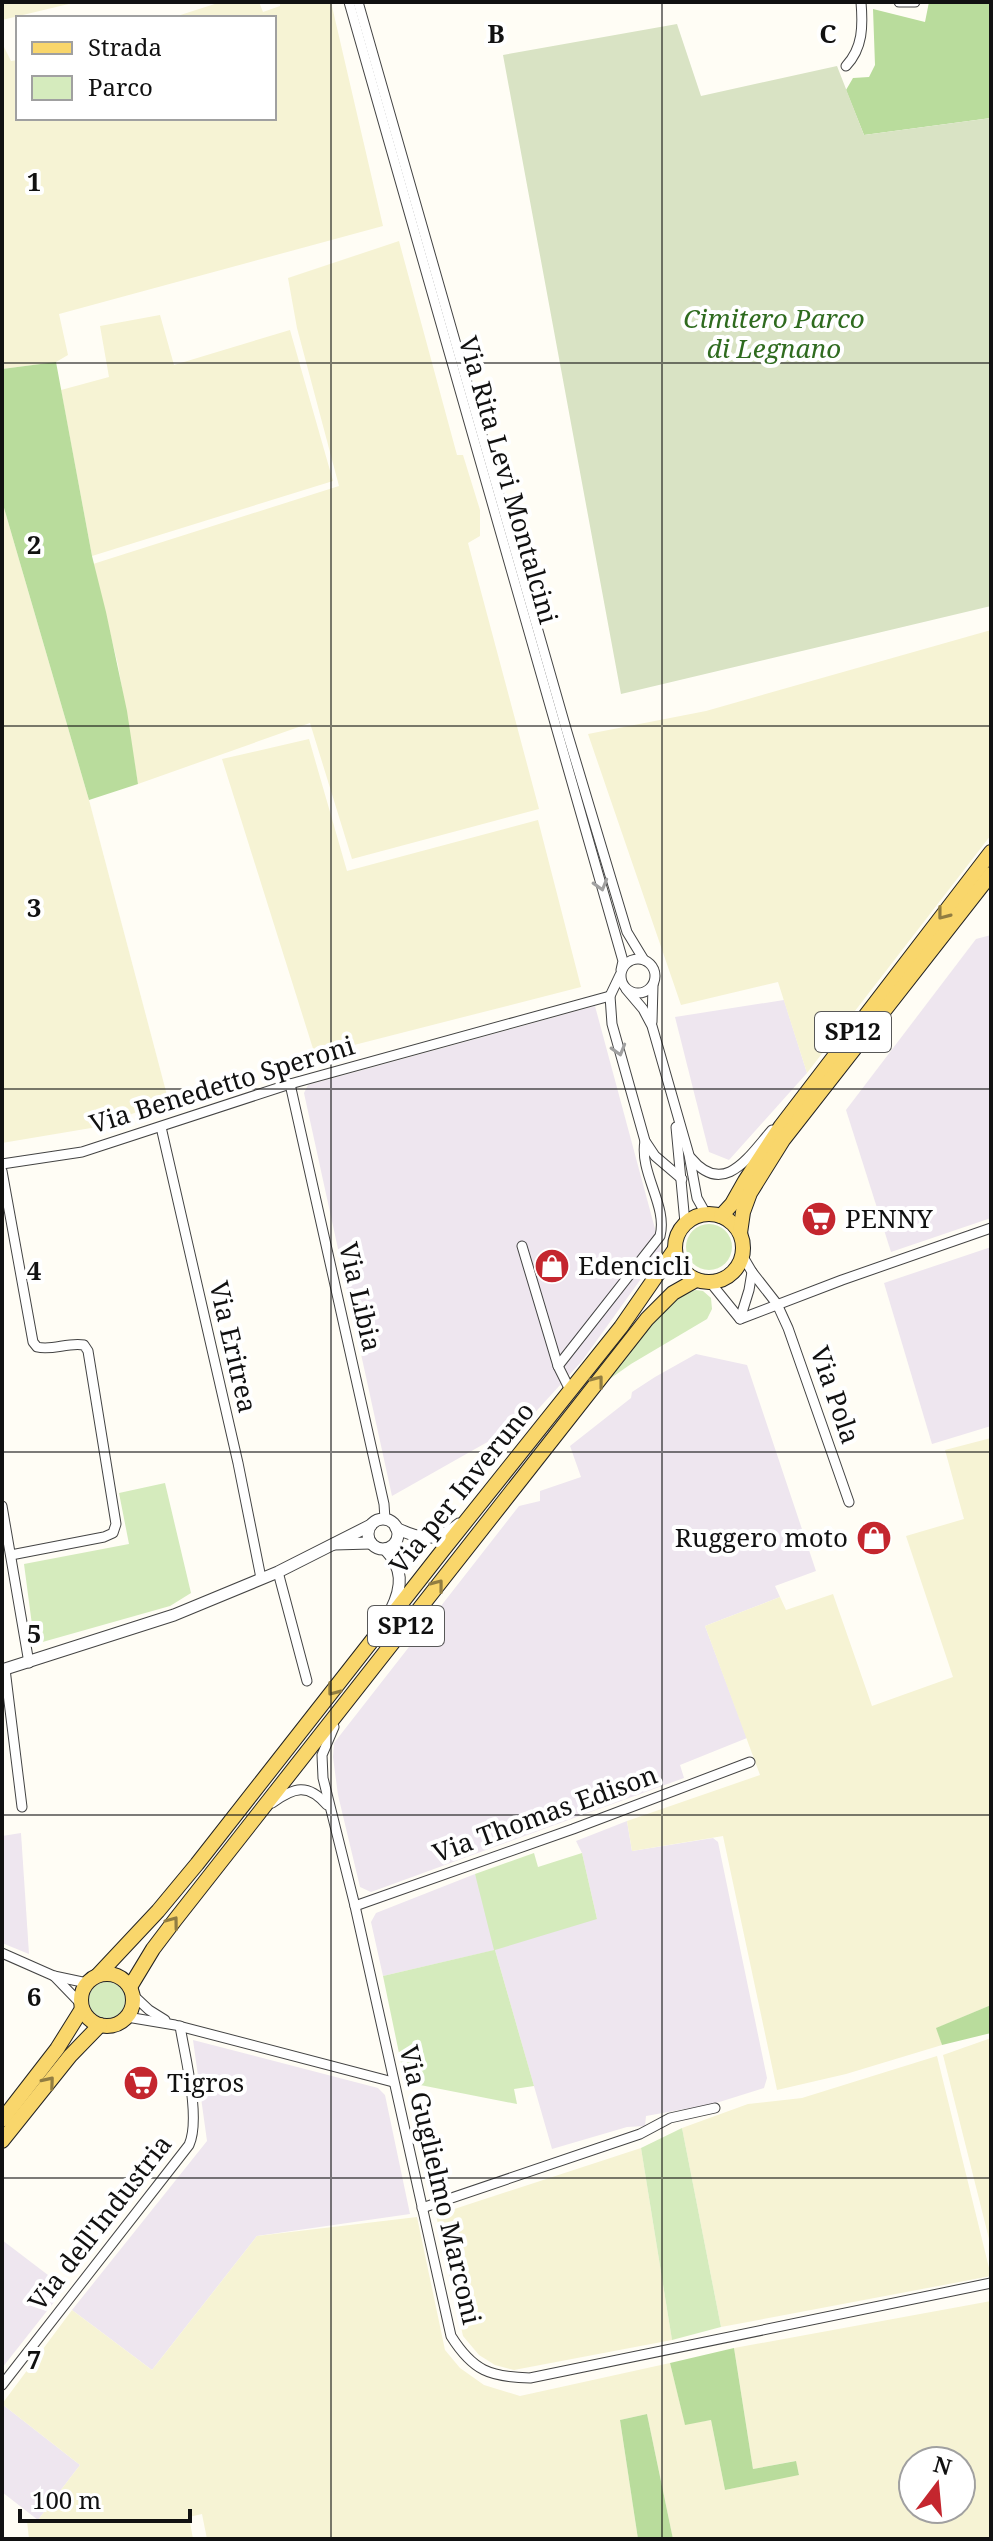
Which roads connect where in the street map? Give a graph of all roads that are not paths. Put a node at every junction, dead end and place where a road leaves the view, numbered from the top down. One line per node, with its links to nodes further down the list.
1 (349, 2): 10 (street, Via Rita Levi Montalcini, one-way to 10)
2 (358, 2): 9 (street, Via Rita Levi Montalcini)
3 (861, 2): 6 (street)
4 (899, 2): 5 (street)
5 (915, 2)
6 (846, 66)
7 (991, 852): 16 (main road, SP12, one-way to 16)
8 (991, 874): 29 (main road, SP12)
9 (644, 960): 10 (street); 11 (street)
10 (621, 972): 12 (street); 13 (street)
11 (654, 982): 12 (street); 14 (street)
12 (626, 989): 14 (street)
13 (610, 996): 15 (street, Via Benedetto Speroni); 19 (street, one-way to 19)
14 (652, 1026): 17 (street)
15 (290, 1084): 18 (street, Via Benedetto Speroni); 42 (street, Via Libia)
16 (802, 1099): 20 (street); 26 (main road, SP12)
17 (673, 1104): 20 (street); 24 (street)
18 (161, 1127): 21 (street, Via Benedetto Speroni); 50 (street, Via Eritrea)
19 (645, 1141): 23 (street); 25 (street)
20 (689, 1155): 26 (street)
21 (2, 1164)
22 (2, 1171): 48 (street)
23 (673, 1172): 24 (street); 25 (street)
24 (682, 1179): 27 (street)
25 (653, 1190): 37 (street)
26 (713, 1215): 27 (main road); 29 (main road)
27 (685, 1223): 31 (main road)
28 (991, 1228): 35 (street)
29 (740, 1233): 32 (main road)
30 (522, 1246): 37 (street)
31 (675, 1249): 34 (main road); 38 (main road, Via per Inveruno / SP12)
32 (742, 1255): 33 (street, Via Pola); 34 (main road)
33 (752, 1272): 35 (street, Via Pola); 36 (street)
34 (703, 1281): 36 (street); 55 (main road, Via per Inveruno / SP12, one-way to 34)
35 (777, 1304): 36 (street); 39 (street, Via Pola)
36 (740, 1319)
37 (558, 1366): 38 (street)
38 (570, 1390): 41 (main road, Via per Inveruno / SP12)
39 (849, 1502)
40 (2, 1506): 48 (street)
41 (472, 1513): 44 (street); 51 (main road, Via per Inveruno / SP12)
42 (385, 1519): 43 (street); 44 (street)
43 (371, 1525): 45 (street); 46 (street)
44 (396, 1528): 47 (street)
45 (371, 1543): 46 (street); 47 (street)
46 (333, 1544): 49 (street)
47 (385, 1549): 51 (street)
48 (11, 1555): 52 (street)
49 (278, 1572): 50 (street); 54 (street)
50 (261, 1578): 52 (street)
51 (381, 1629): 63 (main road, Via per Inveruno / SP12, one-way to 63)
52 (29, 1663): 53 (street)
53 (3, 1669): 57 (street)
54 (307, 1681)
55 (359, 1686): 58 (street, Via Guglielmo Marconi); 59 (main road, Via per Inveruno / SP12)
56 (750, 1762): 60 (street, Via Thomas Edison)
57 (22, 1807)
58 (330, 1808): 59 (street); 60 (street, Via Guglielmo Marconi)
59 (259, 1813): 64 (main road, Via per Inveruno / SP12, one-way to 59)
60 (355, 1906): 69 (street, Via Guglielmo Marconi)
61 (2, 1953): 62 (street)
62 (54, 1976): 63 (street); 65 (street)
63 (93, 1979): 64 (main road); 65 (main road)
64 (132, 1991): 66 (main road); 68 (street)
65 (82, 2007): 67 (main road); 71 (main road)
66 (127, 2017): 67 (main road); 68 (street)
67 (100, 2025): 72 (main road, one-way to 67)
68 (176, 2025): 69 (street); 75 (street, Via dell'Industria)
69 (393, 2082): 73 (street, Via Guglielmo Marconi)
70 (715, 2108): 73 (street)
71 (2, 2120)
72 (2, 2141)
73 (422, 2208): 74 (street, Via Guglielmo Marconi)
74 (991, 2283)
75 (2, 2385)

